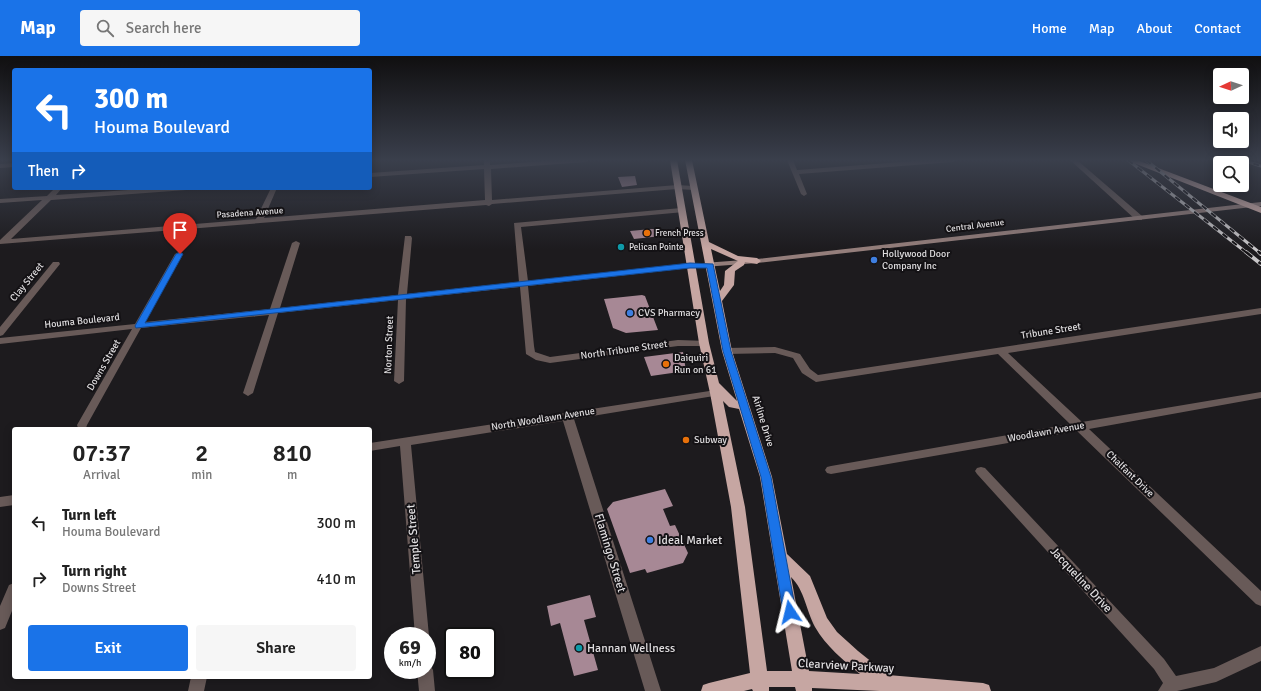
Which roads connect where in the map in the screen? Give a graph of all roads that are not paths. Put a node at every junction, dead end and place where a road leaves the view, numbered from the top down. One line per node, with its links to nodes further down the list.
1 (57, 190): 13 (street)
2 (159, 190): 13 (street)
3 (273, 190): 20 (street)
4 (488, 190): 15 (street)
5 (648, 190): 15 (street, Pasadena Avenue)
6 (677, 190): 17 (highway)
7 (694, 190): 24 (highway, Airline Drive)
8 (802, 190): 12 (street)
9 (1107, 190): 19 (street)
10 (1208, 190): 18 (highway)
11 (1223, 190): 16 (highway)
12 (804, 194)
13 (49, 198): 14 (street); 22 (street)
14 (0, 201)
15 (489, 204): 20 (street, Pasadena Avenue)
16 (1261, 204): 19 (main road, Central Avenue)
17 (681, 210): 30 (highway); 31 (street)
18 (1261, 210)
19 (1139, 218): 26 (main road, Central Avenue)
20 (259, 221): 22 (street, Pasadena Avenue)
21 (408, 238): 32 (street, Norton Street)
22 (2, 242)
23 (296, 244): 35 (street)
24 (706, 244): 26 (highway); 29 (highway, Airline Drive)
25 (180, 254): 36 (street, Downs Street)
26 (757, 261): 27 (main road, Central Avenue)
27 (741, 263): 29 (main road, Central Avenue); 33 (highway)
28 (56, 264): 37 (street, Clay Street)
29 (710, 265): 30 (main road, Central Avenue); 33 (highway, Airline Drive)
30 (690, 266): 31 (street, Houma Boulevard); 39 (highway)
31 (523, 284): 32 (street, Houma Boulevard); 39 (street, North Tribune Street)
32 (402, 298): 35 (street, Houma Boulevard); 42 (street, Norton Street)
33 (717, 301): 41 (highway, Airline Drive)
34 (1261, 311): 40 (street, Tribune Street)
35 (273, 312): 36 (street, Houma Boulevard); 44 (street)
36 (139, 326): 38 (street, Houma Boulevard); 48 (street, Downs Street)
37 (0, 333)
38 (0, 341)
39 (704, 343): 43 (highway)
40 (999, 350): 41 (street, Tribune Street); 49 (street, Chalfant Drive)
41 (727, 351): 46 (highway, Airline Drive)
42 (399, 381)
43 (715, 387): 46 (highway); 47 (street, North Woodlawn Avenue); 65 (highway)
44 (248, 393)
45 (1261, 395): 49 (street, Woodlawn Avenue)
46 (744, 406): 56 (highway, Airline Drive)
47 (567, 415): 50 (street, North Woodlawn Avenue); 70 (street, Flamingo Street)
48 (82, 425)
49 (1079, 426): 52 (street, Woodlawn Avenue); 58 (street, Chalfant Drive)
50 (405, 442): 51 (street, North Woodlawn Avenue); 60 (street, Temple Street)
51 (372, 447)
52 (830, 470)
53 (981, 471): 67 (street, Jacqueline Drive)
54 (12, 500): 55 (street)
55 (0, 502)
56 (780, 557): 64 (highway); 66 (highway, Airline Drive)
57 (12, 594): 59 (street)
58 (1261, 600)
59 (0, 623)
60 (421, 627)
61 (1261, 653): 67 (street)
62 (199, 679): 68 (street)
63 (426, 679): 69 (street)
64 (885, 683): 66 (highway, Clearview Parkway); 72 (highway, Clearview Parkway)
65 (760, 685): 66 (highway, Clearview Parkway); 71 (highway, Clearview Parkway)
66 (803, 685)
67 (1170, 688)
68 (196, 691)
69 (427, 691)
70 (653, 691)
71 (709, 691)
72 (983, 691)

